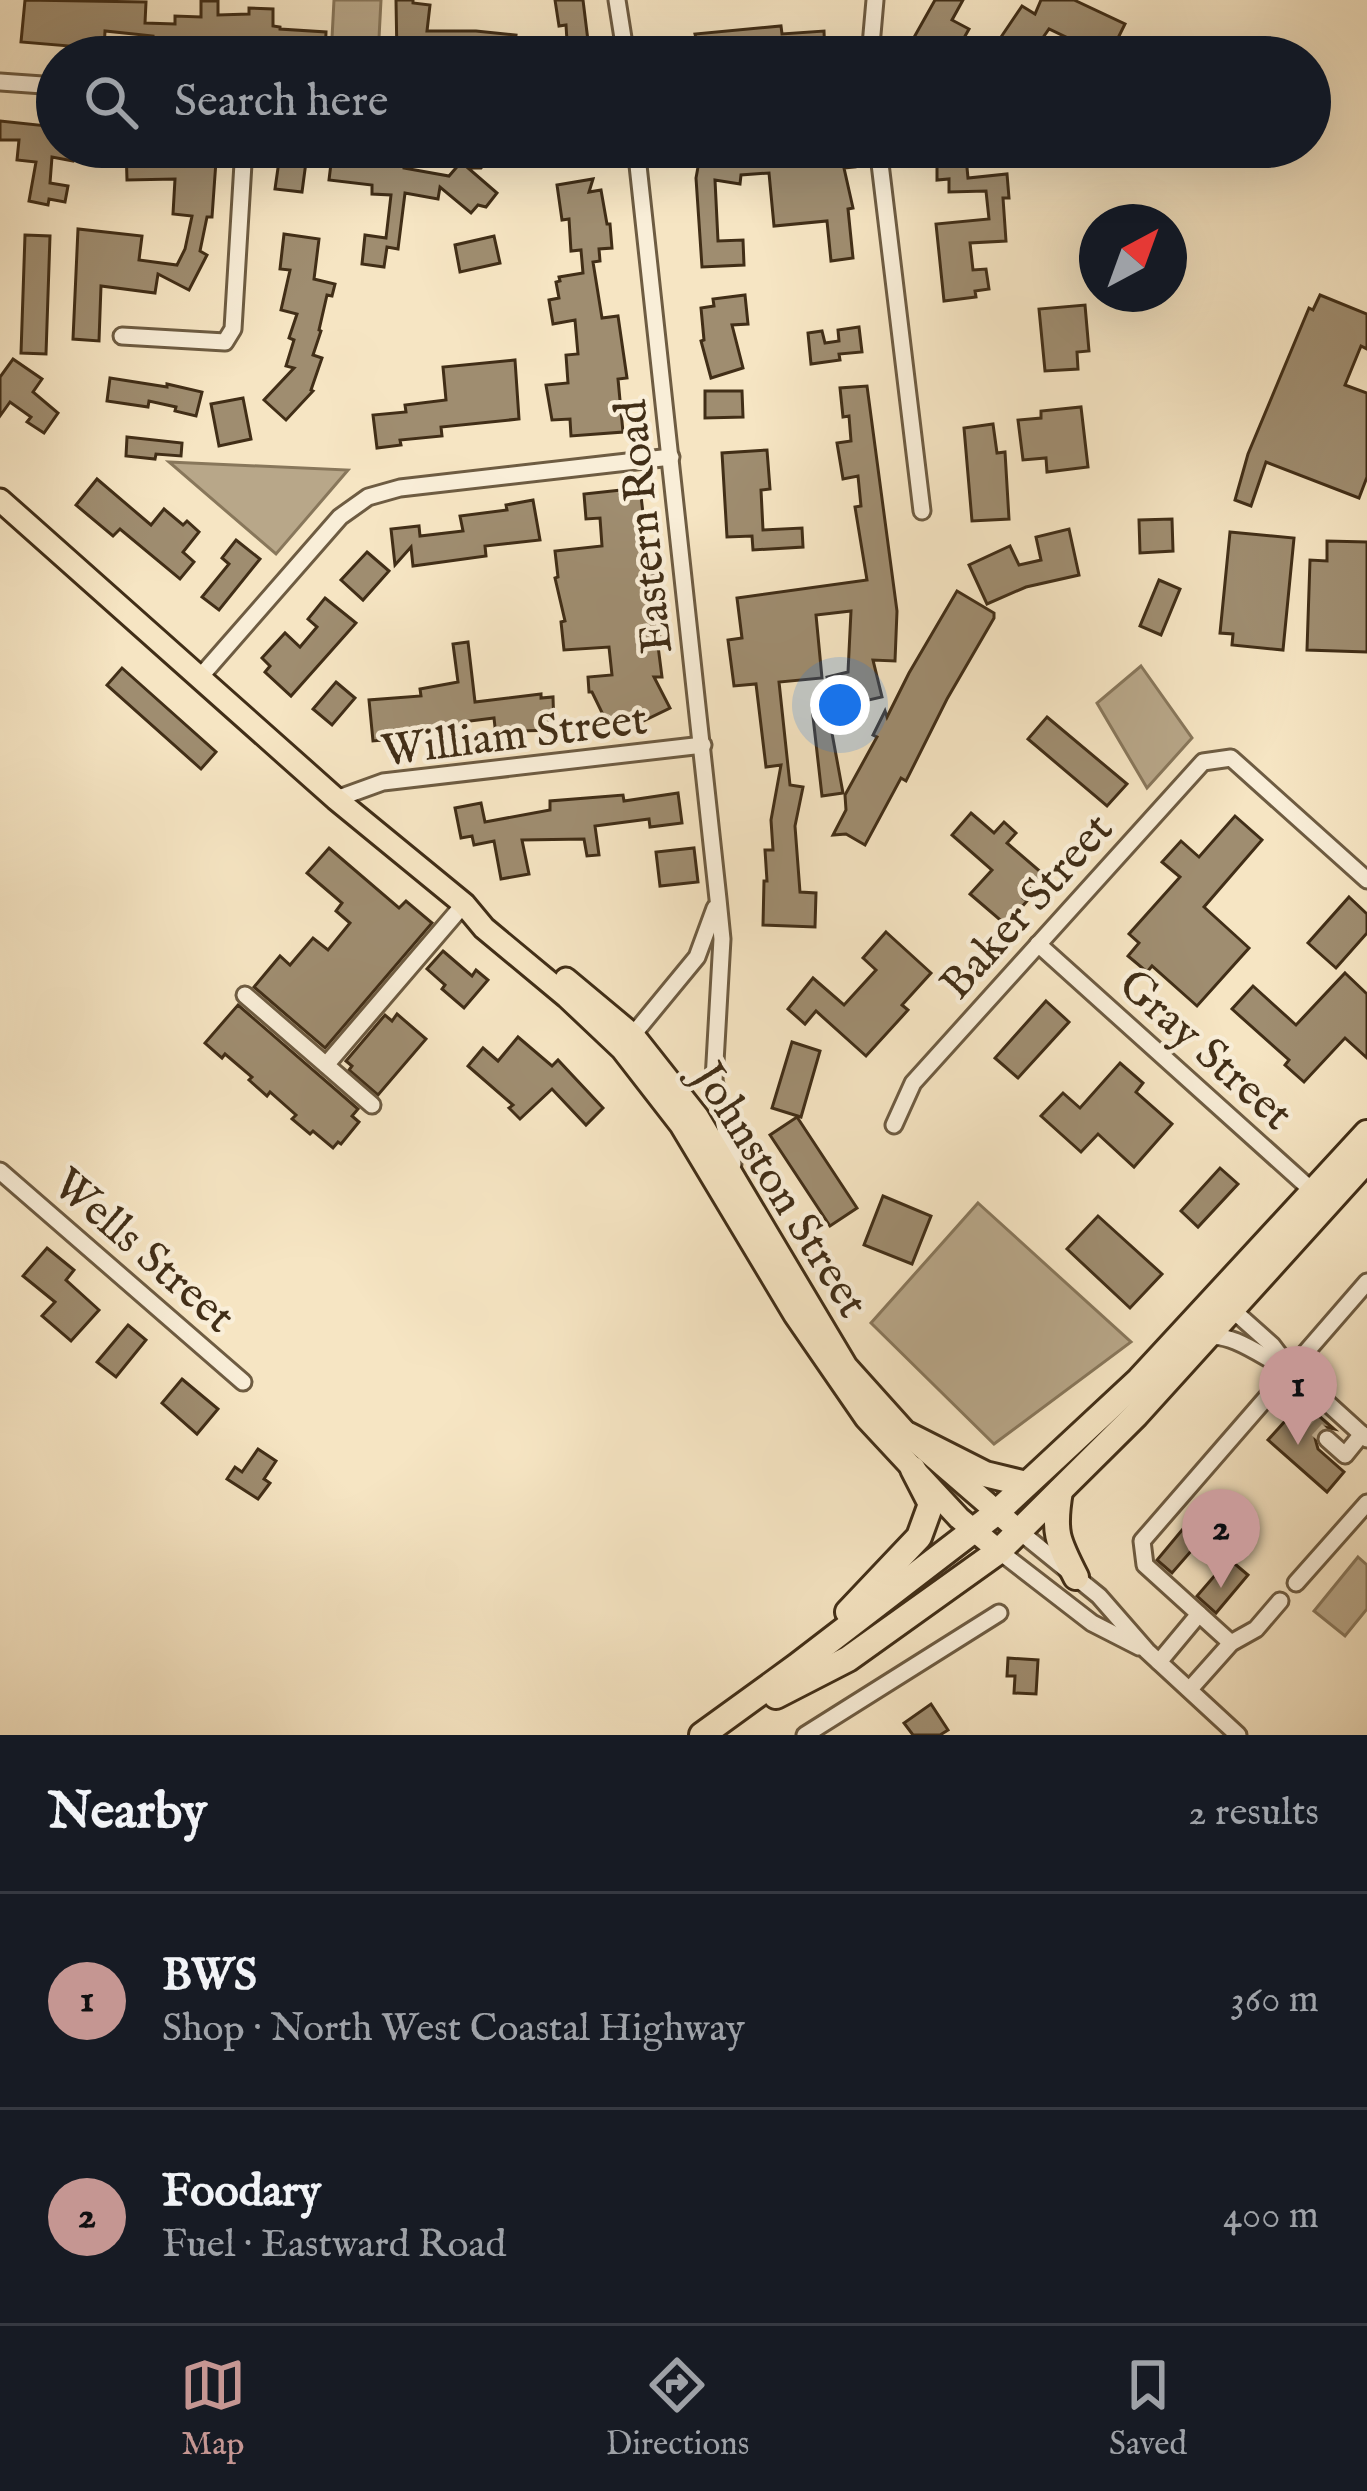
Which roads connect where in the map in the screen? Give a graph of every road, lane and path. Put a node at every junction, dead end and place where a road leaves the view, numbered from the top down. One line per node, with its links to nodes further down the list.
1 (617, 0): 3 (street)
2 (875, 0): 4 (street)
3 (623, 36)
4 (872, 36)
5 (0, 82): 6 (street)
6 (36, 85)
7 (243, 168): 10 (street)
8 (638, 168): 11 (street, Eastern Road)
9 (881, 168): 13 (street)
10 (122, 336)
11 (670, 458): 14 (street); 15 (street, Eastern Road)
12 (0, 500): 14 (main road, Johnston Street)
13 (922, 511)
14 (201, 676): 16 (main road, Johnston Street)
15 (703, 745): 16 (street, William Street); 18 (street, Eastern Road)
16 (336, 799): 19 (main road, Johnston Street)
17 (1367, 880): 20 (street, Baker Street)
18 (718, 899): 22 (street, Eastern Road); 29 (street, Eastern Road)
19 (464, 904): 22 (main road, Johnston Street); 23 (street)
20 (1038, 944): 25 (street, Baker Street); 30 (street, Gray Street)
21 (245, 995): 23 (street)
22 (627, 1042): 29 (main road, Johnston Street); 41 (main road, Johnston Street)
23 (326, 1065): 24 (street)
24 (372, 1106)
25 (894, 1125)
26 (1367, 1133): 30 (highway)
27 (1367, 1160): 30 (highway)
28 (0, 1171): 35 (street, Wells Street)
29 (739, 1184): 38 (main road, Johnston Street)
30 (1322, 1198): 32 (highway)
31 (1367, 1282): 34 (street)
32 (1225, 1303): 33 (highway); 34 (street); 42 (highway)
33 (1208, 1337): 34 (street); 43 (highway)
34 (1291, 1370): 36 (street); 39 (street)
35 (243, 1382)
36 (1273, 1391): 37 (street); 53 (street)
37 (1300, 1414)
38 (908, 1435): 42 (highway); 45 (main road, Johnston Street)
39 (1365, 1437): 40 (street)
40 (1327, 1439)
41 (913, 1469): 47 (main road, Johnston Street); 56 (highway)
42 (1026, 1484): 45 (highway)
43 (1060, 1491): 46 (highway); 49 (highway)
44 (1367, 1503): 50 (street)
45 (996, 1514): 46 (main road, Johnston Street); 47 (highway)
46 (1019, 1531): 48 (highway); 49 (street)
47 (974, 1532): 48 (main road, Johnston Street); 56 (highway)
48 (998, 1551): 55 (street); 59 (highway)
49 (1076, 1576): 55 (street)
50 (1296, 1583)
51 (1280, 1601): 54 (street)
52 (999, 1612): 60 (street)
53 (1199, 1614): 54 (street); 55 (street)
54 (1231, 1642): 57 (street)
55 (1153, 1656): 57 (street)
56 (796, 1666): 59 (highway)
57 (1190, 1689): 58 (street)
58 (1229, 1732)
59 (703, 1734)
60 (805, 1735)

